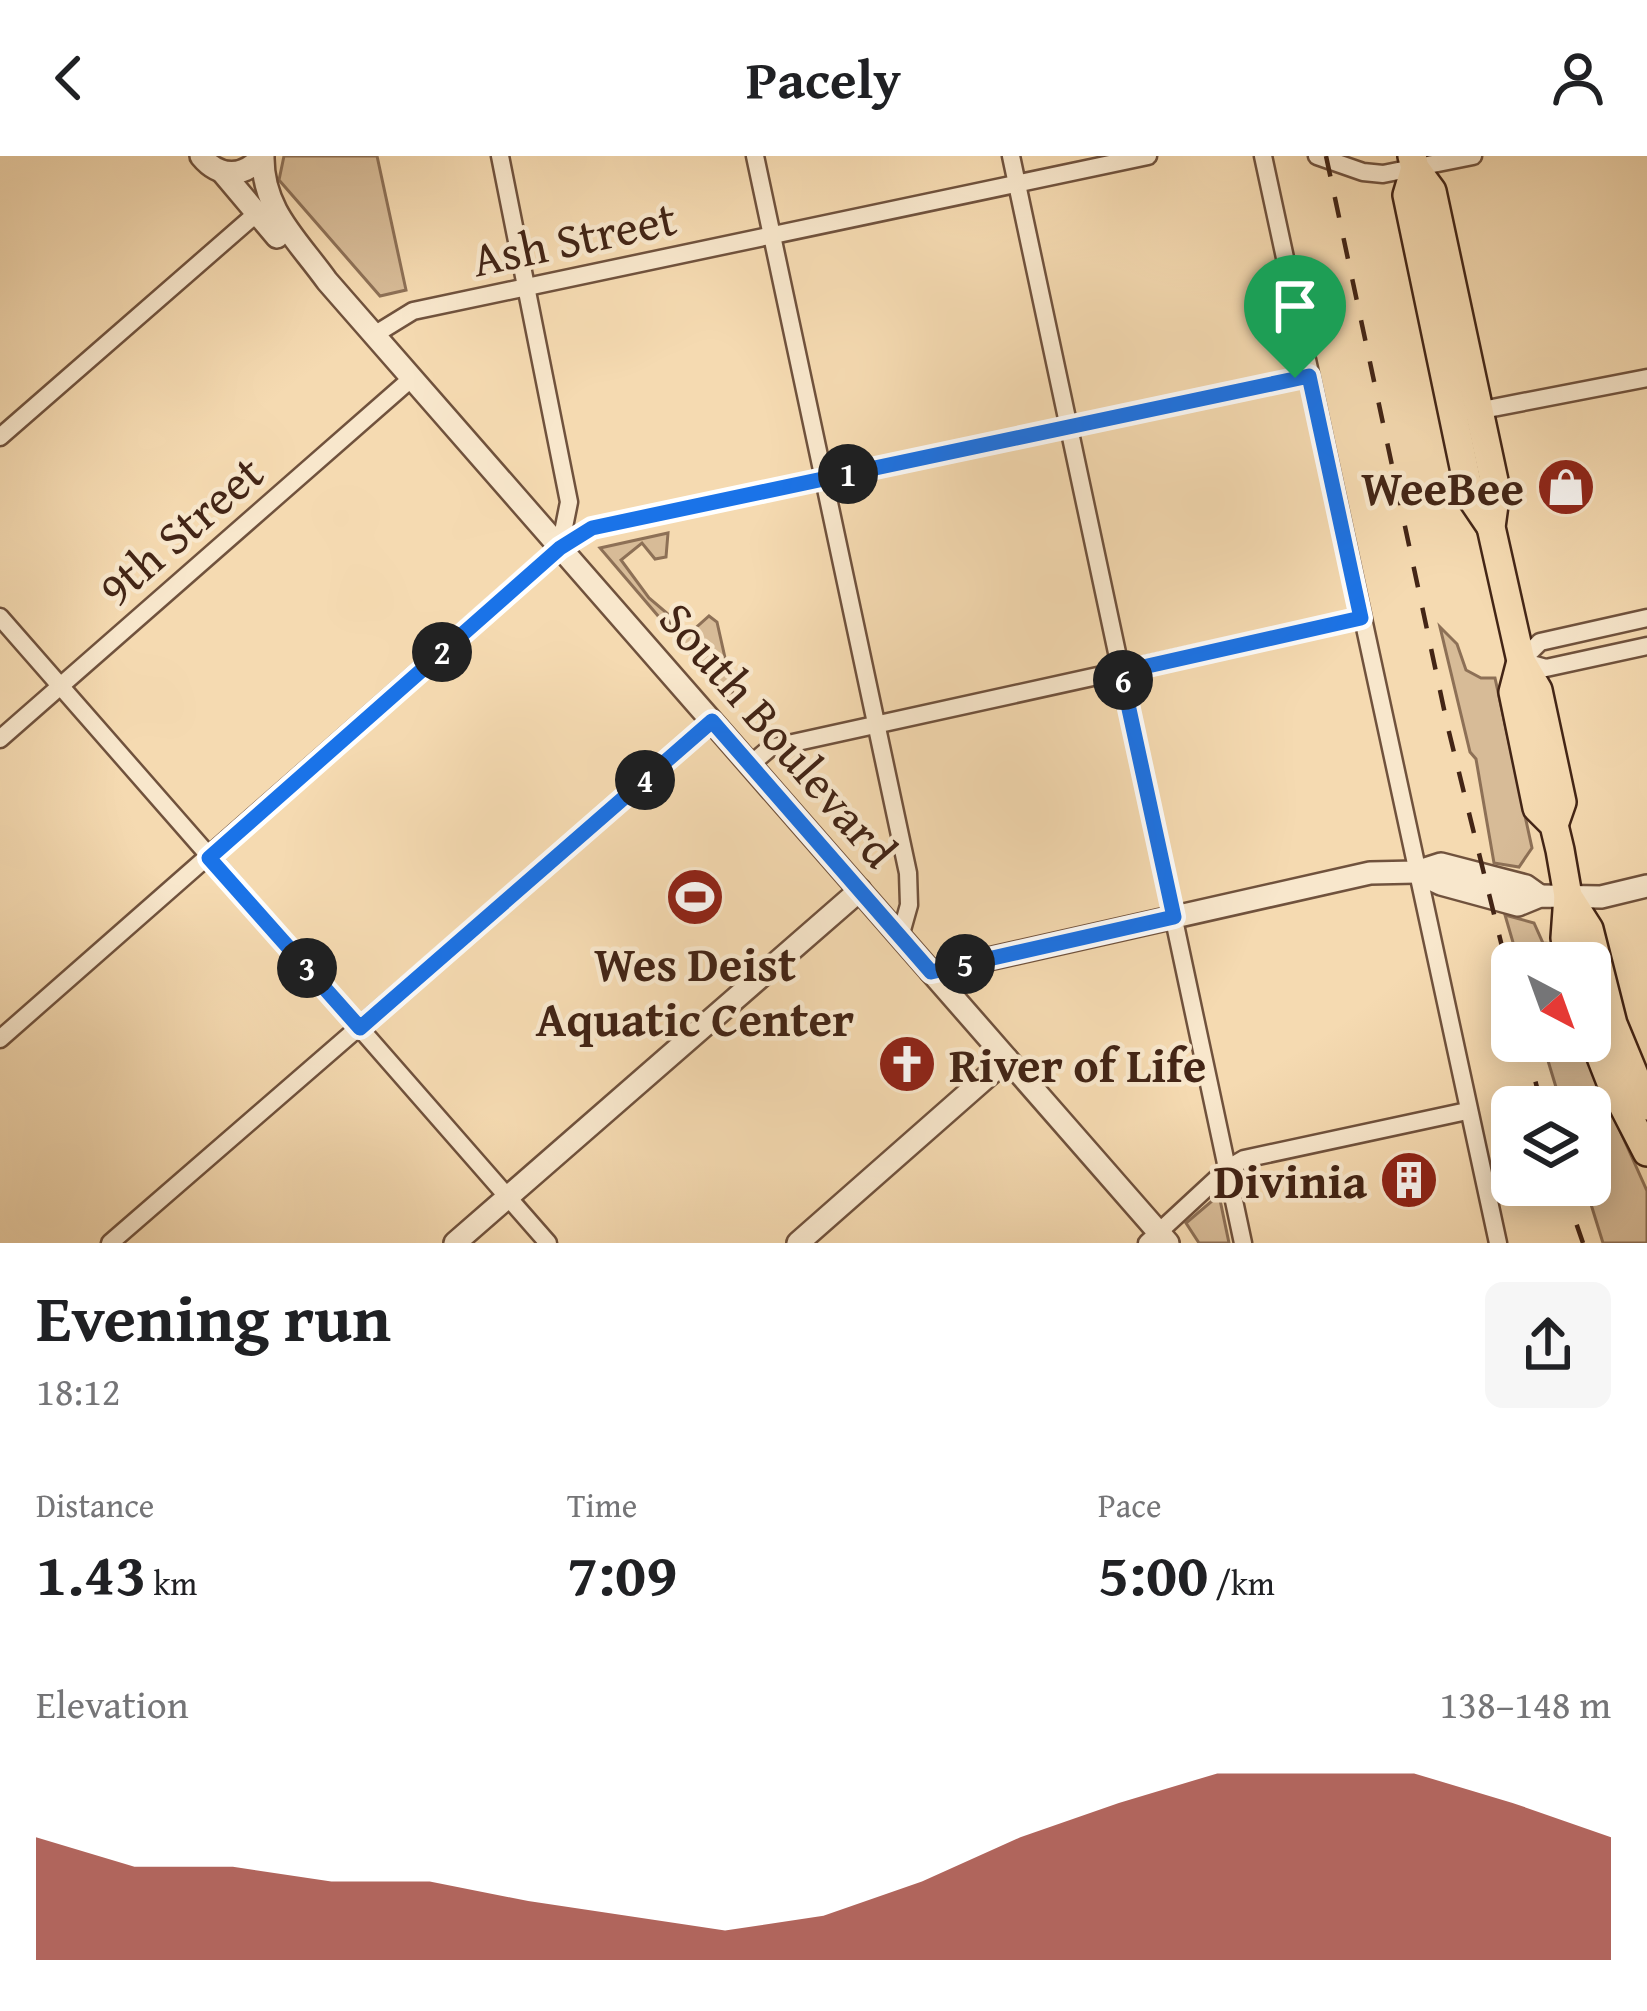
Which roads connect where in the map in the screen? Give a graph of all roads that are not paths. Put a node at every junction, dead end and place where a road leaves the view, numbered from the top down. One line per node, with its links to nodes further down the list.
1 (201, 156): 11 (street, South Boulevard)
2 (263, 156): 11 (street); 15 (street, South Boulevard)
3 (500, 156): 16 (street)
4 (754, 156): 14 (street)
5 (1010, 156): 12 (street)
6 (1148, 156): 12 (street, Ash Street)
7 (1263, 156): 18 (street)
8 (1317, 156): 10 (street)
9 (1473, 156): 10 (street)
10 (1413, 162): 21 (highway)
11 (223, 173): 13 (street, South Boulevard)
12 (1016, 182): 14 (street, Ash Street); 22 (street)
13 (257, 213): 15 (street, South Boulevard); 23 (street)
14 (772, 236): 16 (street, Ash Street); 24 (street)
15 (327, 281): 17 (street, South Boulevard)
16 (527, 286): 17 (street, Ash Street); 25 (street)
17 (374, 335): 19 (street, South Boulevard)
18 (1309, 376): 22 (street); 27 (street)
19 (412, 378): 25 (street, South Boulevard); 32 (street, 9th Street)
20 (1647, 378): 21 (street)
21 (1466, 414): 30 (highway)
22 (1067, 427): 24 (street); 31 (street)
23 (0, 437)
24 (823, 479): 25 (street); 34 (street)
25 (560, 548): 33 (street, South Boulevard); 37 (street)
26 (0, 617): 32 (street)
27 (1361, 618): 31 (street); 38 (street)
28 (1647, 618): 30 (street)
29 (1647, 646): 30 (street)
30 (1521, 661): 41 (highway)
31 (1121, 672): 34 (street); 42 (street)
32 (61, 686): 35 (street, 9th Street); 37 (street)
33 (712, 721): 36 (street, South Boulevard); 46 (street)
34 (876, 725): 36 (street); 43 (street)
35 (0, 740)
36 (750, 766): 40 (street, South Boulevard)
37 (209, 858): 46 (street); 47 (street)
38 (1416, 872): 41 (street); 42 (street); 51 (street)
39 (1647, 886): 41 (street)
40 (860, 890): 43 (street, South Boulevard); 54 (street)
41 (1554, 896): 44 (highway); 50 (highway)
42 (1174, 917): 45 (street); 53 (street)
43 (900, 937): 45 (street, South Boulevard)
44 (1566, 942)
45 (931, 972): 48 (street, South Boulevard)
46 (360, 1028): 54 (street); 56 (street)
47 (0, 1039)
48 (1007, 1059): 55 (street, South Boulevard); 59 (street)
49 (1603, 1062): 52 (highway)
50 (1647, 1106)
51 (1467, 1112): 53 (street); 61 (street)
52 (1646, 1150)
53 (1227, 1169): 55 (street); 60 (street)
54 (508, 1197): 57 (street); 58 (street)
55 (1158, 1239)
56 (110, 1243)
57 (455, 1243)
58 (548, 1243)
59 (798, 1243)
60 (1243, 1243)
61 (1498, 1243)

